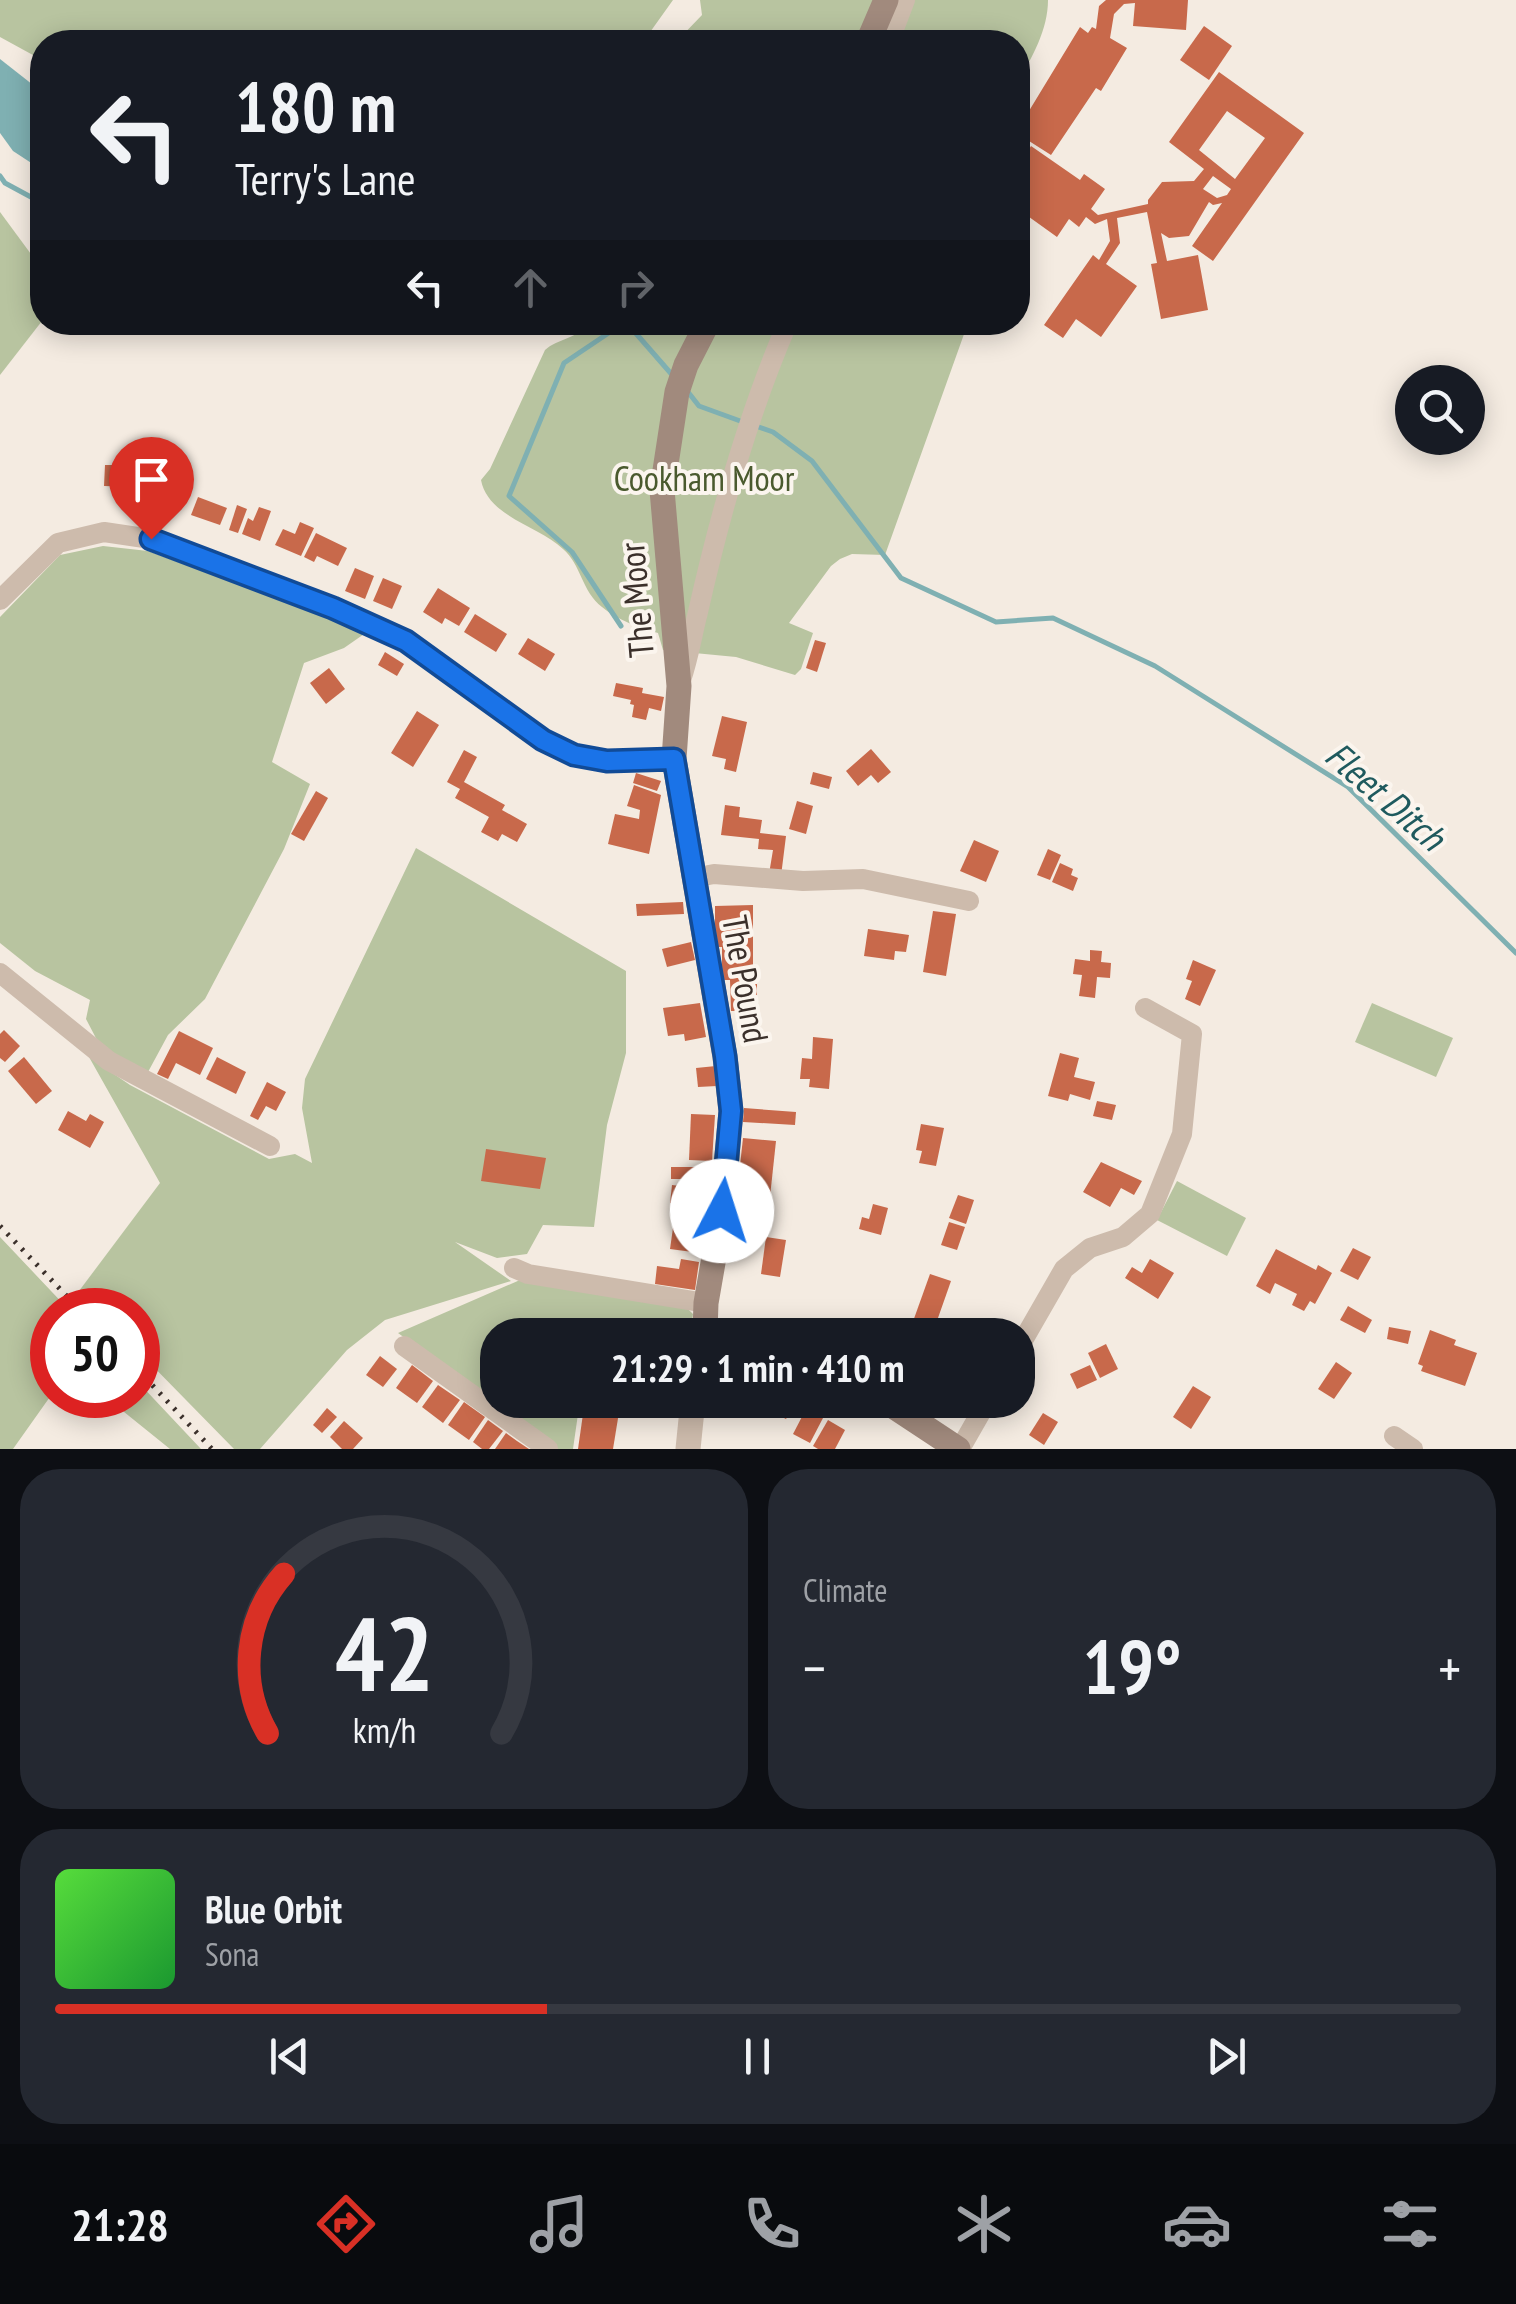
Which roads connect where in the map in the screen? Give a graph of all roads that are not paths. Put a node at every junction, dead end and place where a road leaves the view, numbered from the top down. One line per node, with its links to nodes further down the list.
1 (886, 0): 3 (main road)
2 (905, 0): 4 (street)
3 (873, 30)
4 (894, 30)
5 (701, 335): 8 (main road, The Moor)
6 (783, 335): 8 (street)
7 (0, 600): 9 (street)
8 (679, 686): 9 (main road, The Moor)
9 (674, 759): 10 (main road, The Pound)
10 (693, 878): 11 (street); 16 (main road, The Pound)
11 (969, 902)
12 (0, 973): 14 (street)
13 (1145, 1008): 18 (street)
14 (270, 1146)
15 (514, 1268): 16 (street)
16 (706, 1303): 17 (main road, The Pound)
17 (709, 1318)
18 (1035, 1319)
19 (404, 1346): 24 (street)
20 (692, 1418): 25 (street)
21 (912, 1418): 26 (main road)
22 (977, 1418): 26 (street)
23 (1394, 1436): 27 (street)
24 (548, 1449)
25 (688, 1449)
26 (959, 1449)
27 (1413, 1449)

